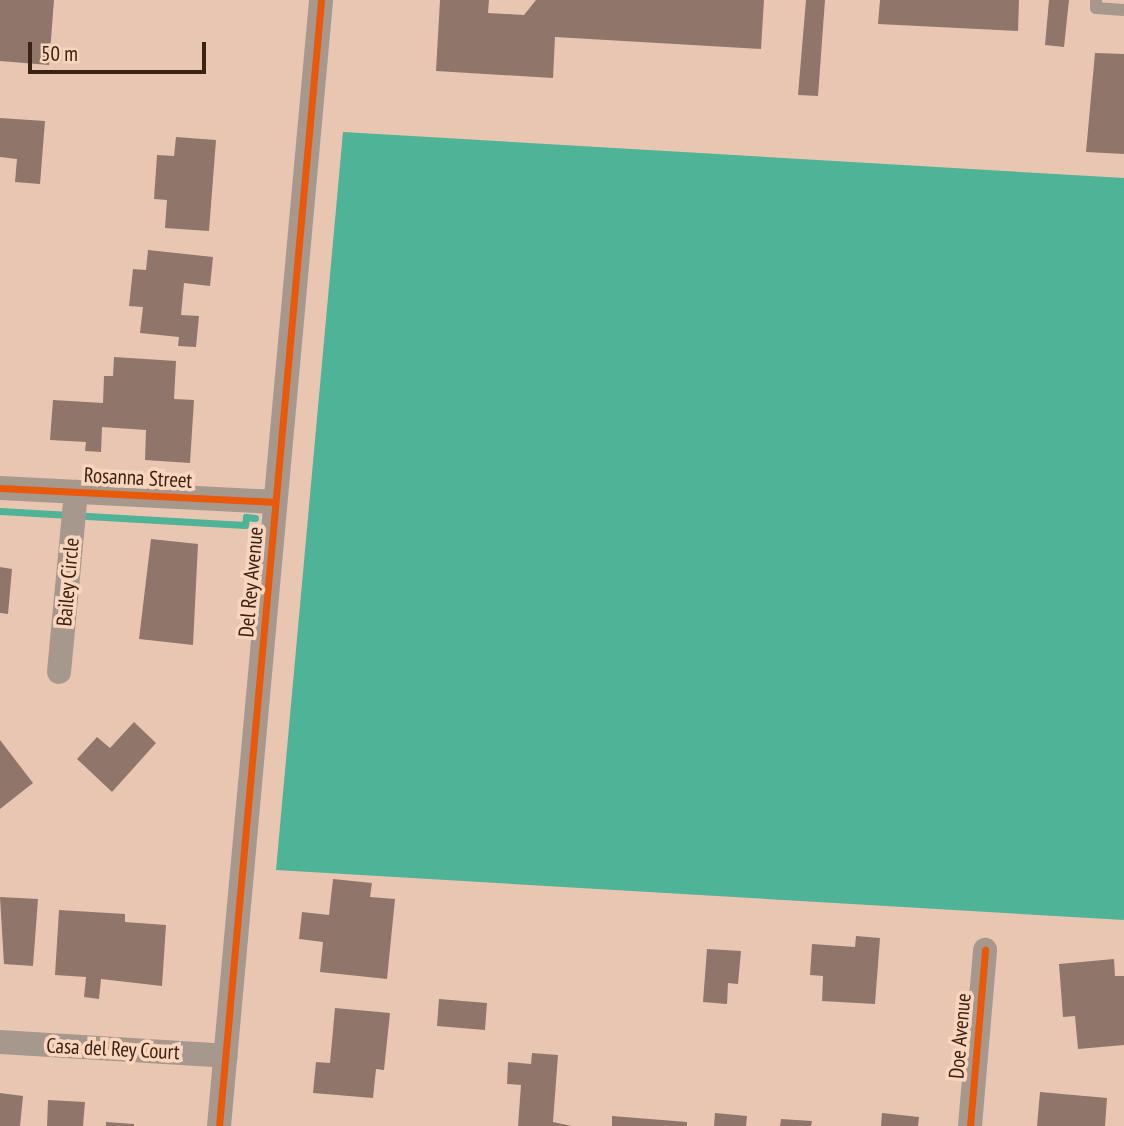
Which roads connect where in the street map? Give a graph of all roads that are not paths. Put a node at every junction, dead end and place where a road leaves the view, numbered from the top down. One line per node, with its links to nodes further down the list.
1 (321, 0): 6 (street, Del Rey Avenue)
2 (1096, 0): 3 (lane)
3 (1124, 10)
4 (0, 488): 5 (street, Rosanna Street)
5 (76, 492): 6 (street, Rosanna Street); 7 (street, Bailey Circle)
6 (275, 502): 10 (street, Del Rey Avenue)
7 (59, 672)
8 (985, 950): 12 (street, Doe Avenue)
9 (0, 1042): 10 (street, Casa del Rey Court)
10 (226, 1056): 11 (street, Del Rey Avenue)
11 (219, 1126)
12 (970, 1126)

